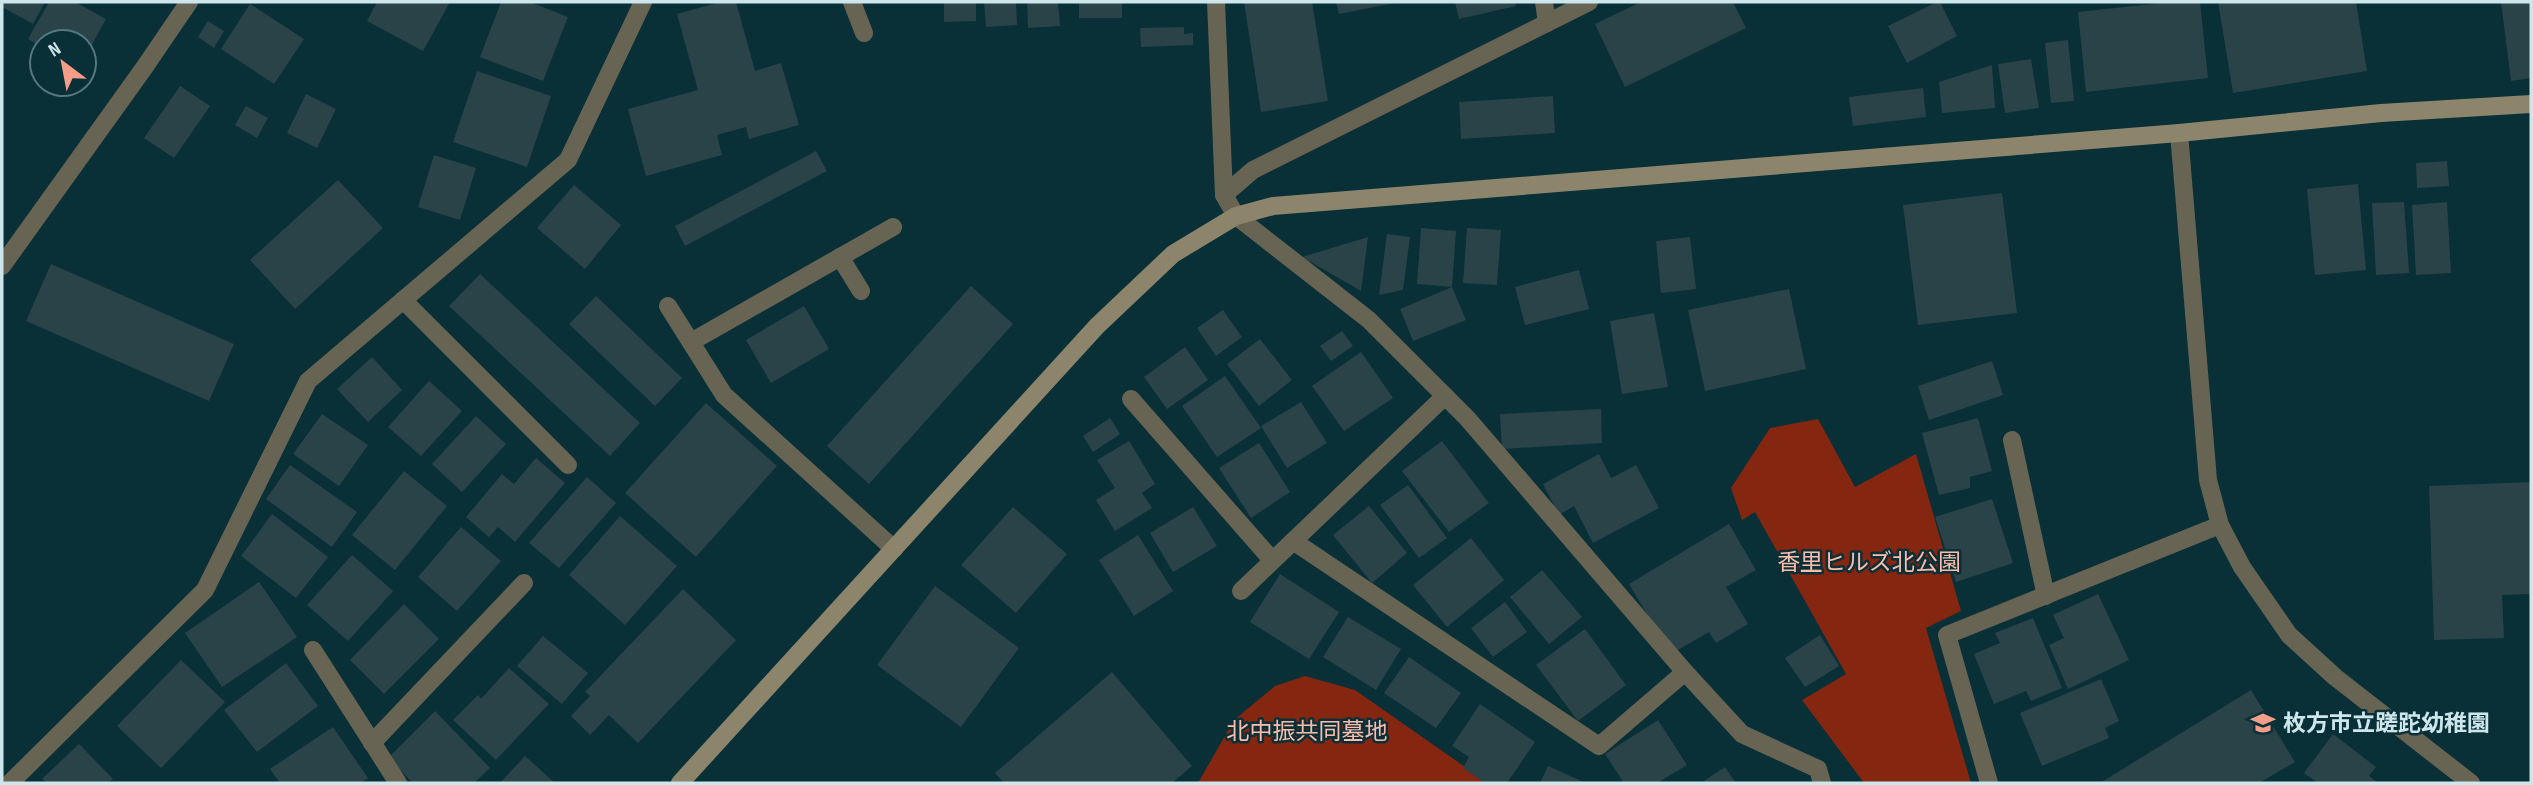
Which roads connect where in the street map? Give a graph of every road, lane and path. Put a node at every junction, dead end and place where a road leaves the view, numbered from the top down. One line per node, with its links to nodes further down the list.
1 (189, 2): 15 (street)
2 (643, 2): 17 (street)
3 (852, 2): 8 (street)
4 (1216, 2): 11 (street)
5 (1544, 2): 7 (street)
6 (1589, 2): 7 (street)
7 (1547, 23): 11 (street)
8 (864, 33)
9 (2531, 104): 10 (street)
10 (2179, 133): 12 (street); 24 (street)
11 (1224, 195): 12 (street)
12 (1236, 216): 20 (street); 26 (street)
13 (893, 227): 14 (street)
14 (840, 257): 16 (street); 19 (street)
15 (2, 265)
16 (861, 291)
17 (403, 300): 23 (street); 34 (street)
18 (668, 306): 19 (street)
19 (691, 342): 26 (street)
20 (1445, 396): 25 (street); 32 (street)
21 (1130, 399): 27 (street)
22 (2012, 440): 30 (street)
23 (568, 465)
24 (2220, 525): 30 (street); 39 (street)
25 (1293, 541): 27 (street); 32 (street)
26 (894, 550): 36 (street)
27 (1272, 560): 29 (street)
28 (524, 583): 33 (street)
29 (1241, 591)
30 (2046, 597): 38 (street)
31 (313, 650): 33 (street)
32 (1685, 672): 37 (street)
33 (372, 743): 35 (street)
34 (10, 783)
35 (398, 783)
36 (680, 783)
37 (1822, 783)
38 (1989, 783)
39 (2471, 783)

